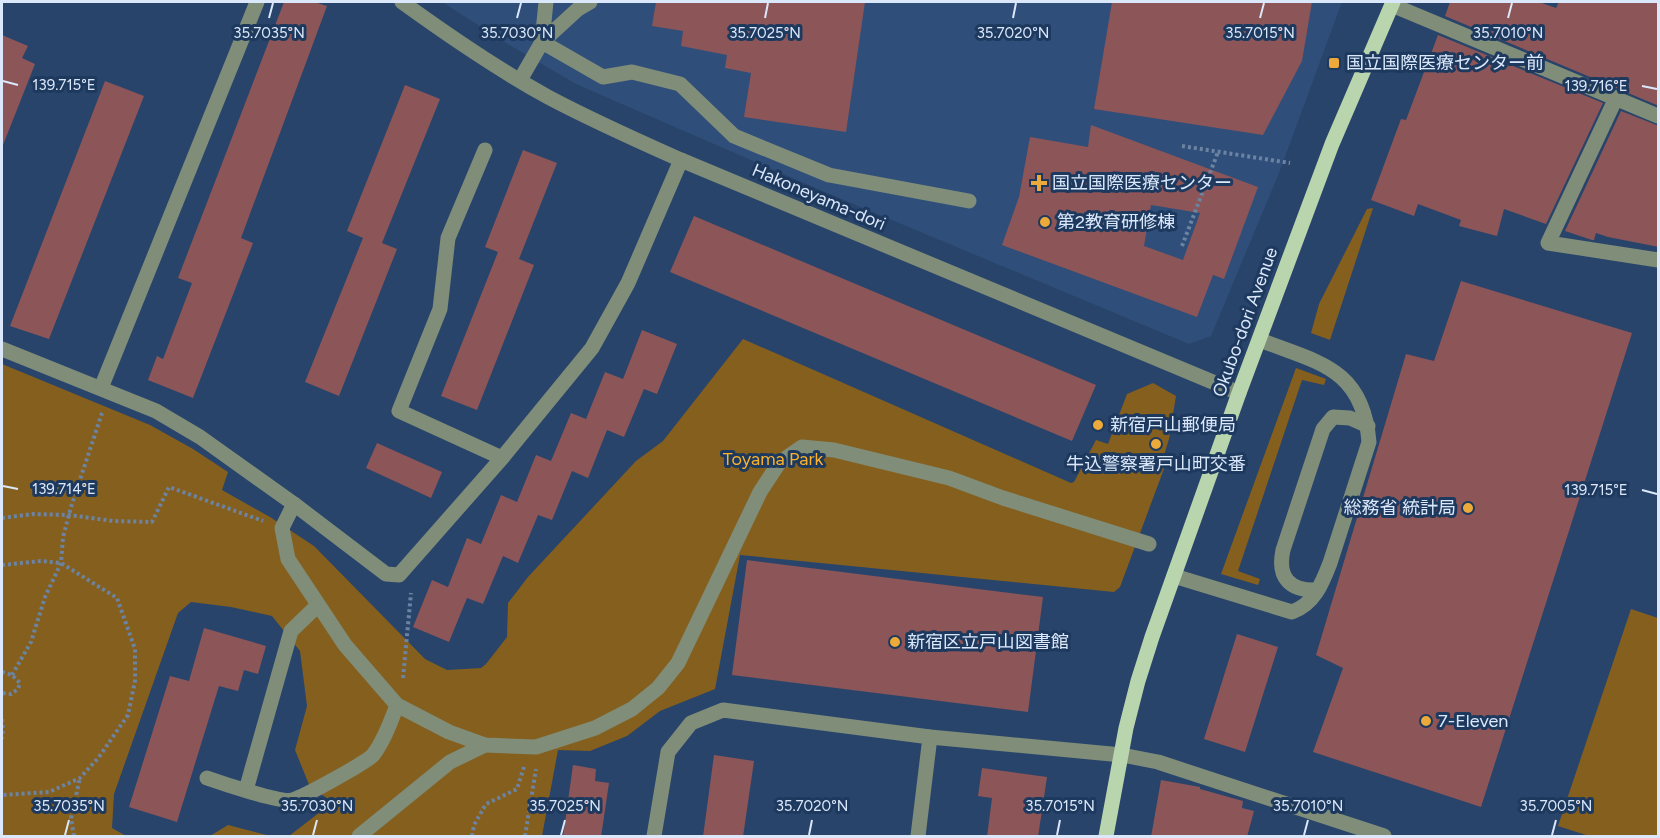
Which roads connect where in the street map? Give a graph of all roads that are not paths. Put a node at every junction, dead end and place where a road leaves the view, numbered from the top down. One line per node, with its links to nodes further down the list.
1 (257, 2): 16 (street)
2 (402, 2): 7 (street, Hakoneyama-dori)
3 (546, 2): 6 (street)
4 (590, 2): 6 (street)
5 (1392, 3): 8 (street); 14 (main road, Okubo-dori Avenue)
6 (542, 42): 7 (street); 12 (street)
7 (520, 80): 11 (street, Hakoneyama-dori)
8 (1616, 98): 9 (street); 13 (street)
9 (1659, 116)
10 (485, 150): 19 (street)
11 (681, 160): 17 (street, Hakoneyama-dori); 19 (street)
12 (969, 201)
13 (1659, 260)
14 (1260, 340): 17 (main road, Okubo-dori Avenue); 18 (street)
15 (2, 349): 16 (street)
16 (101, 388): 20 (street)
17 (1239, 393): 22 (main road, Okubo-dori Avenue)
18 (1368, 426): 23 (street); 23 (street)
19 (502, 458): 20 (street)
20 (294, 504): 24 (street)
21 (1149, 544): 27 (street)
22 (1174, 576): 23 (street); 28 (main road, Okubo-dori Avenue)
23 (1317, 590)
24 (318, 604): 25 (street); 30 (street)
25 (397, 705): 27 (street); 30 (street)
26 (930, 737): 28 (street); 32 (street); 33 (street)
27 (485, 745): 31 (street)
28 (1122, 755): 34 (main road, Okubo-dori Avenue); 35 (street)
29 (207, 778): 30 (street)
30 (246, 790)
31 (359, 837)
32 (654, 837)
33 (918, 837)
34 (1106, 837)
35 (1384, 837)

